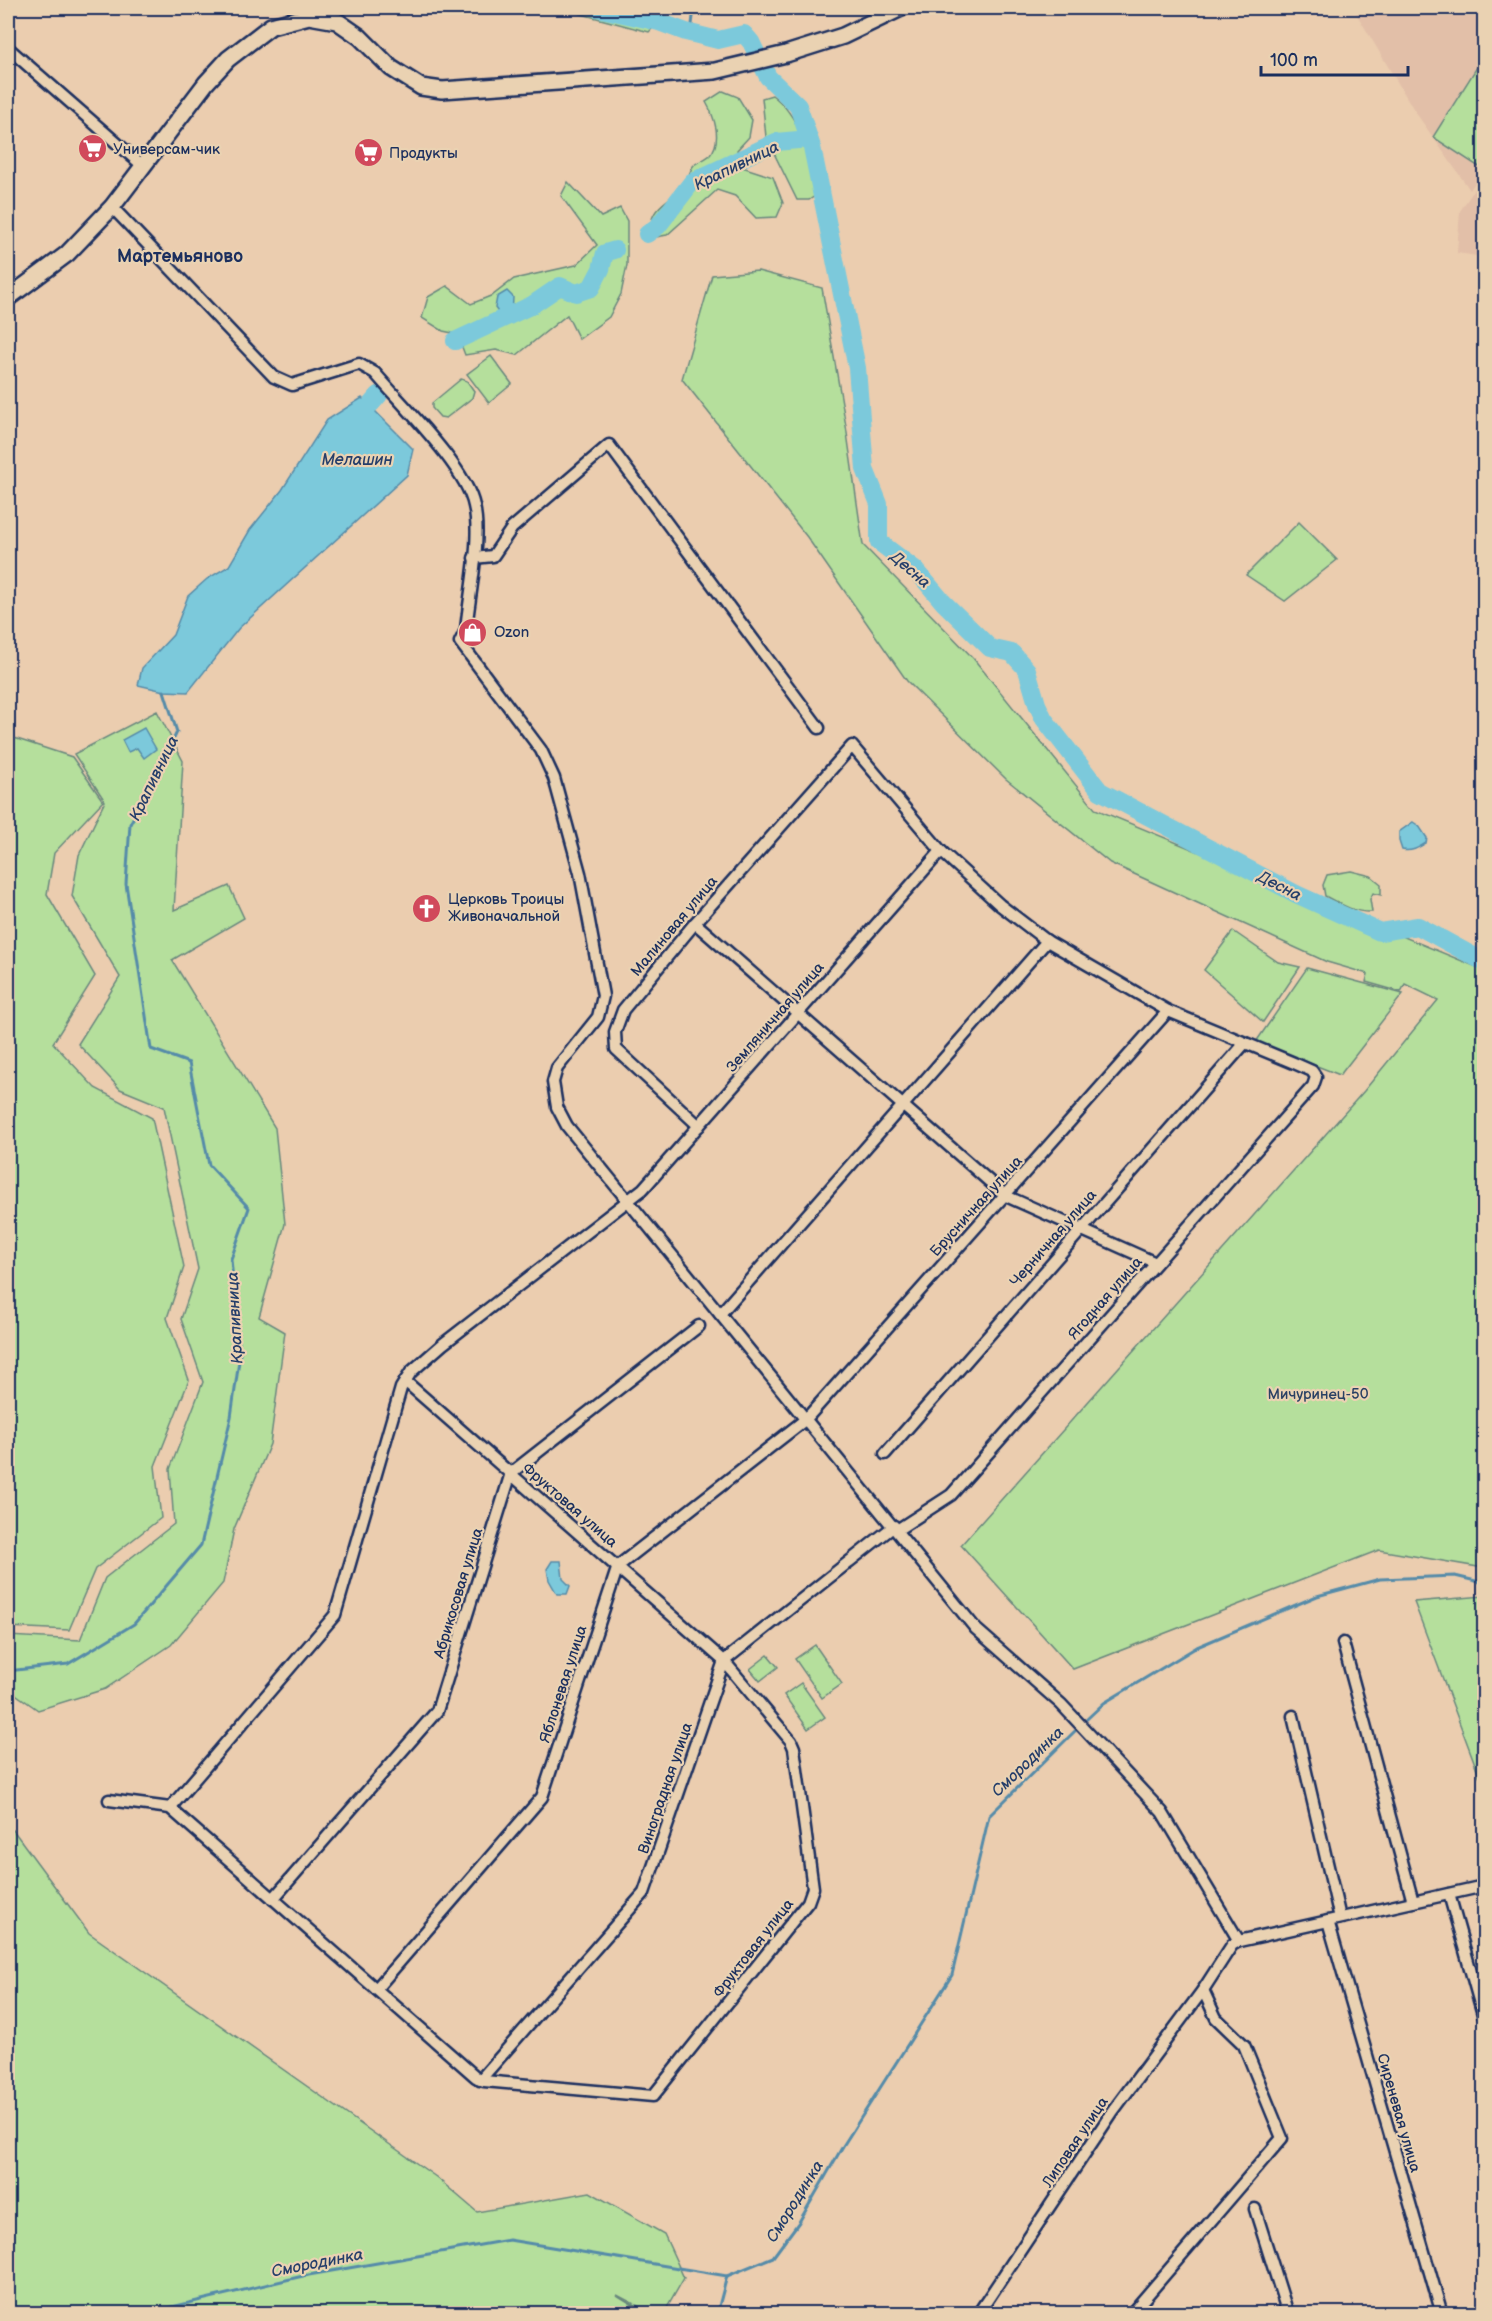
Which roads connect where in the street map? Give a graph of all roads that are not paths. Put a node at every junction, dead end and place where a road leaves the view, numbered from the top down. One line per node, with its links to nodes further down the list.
1 (324, 8): 3 (street)
2 (901, 8): 3 (street)
3 (337, 21): 5 (street)
4 (8, 48): 5 (street)
5 (143, 166): 6 (street)
6 (112, 207): 7 (street); 8 (street)
7 (8, 298)
8 (474, 558): 9 (street); 19 (street)
9 (819, 728)
10 (941, 851): 11 (street, Малиновая улица); 12 (street); 14 (street, Земляничная улица)
11 (694, 923): 14 (street); 17 (street, Малиновая улица)
12 (1047, 941): 13 (street); 16 (street)
13 (1168, 1011): 15 (street); 18 (street, Брусничная улица)
14 (798, 1014): 16 (street); 17 (street, Земляничная улица)
15 (1245, 1043): 20 (street, Черничная улица); 21 (street, Ягодная улица)
16 (903, 1106): 18 (street); 22 (street)
17 (699, 1126): 19 (street, Земляничная улица)
18 (1006, 1196): 20 (street); 25 (street, Брусничная улица)
19 (628, 1201): 22 (street); 24 (street)
20 (1080, 1229): 21 (street); 26 (street, Черничная улица)
21 (1156, 1263): 28 (street, Ягодная улица)
22 (720, 1314): 25 (street)
23 (699, 1326): 27 (street)
24 (405, 1381): 27 (street, Фруктовая улица); 34 (street)
25 (806, 1419): 28 (street); 29 (street)
26 (885, 1454)
27 (511, 1473): 29 (street, Фруктовая улица); 37 (street, Абрикосовая улица)
28 (895, 1528): 31 (street); 41 (street)
29 (618, 1566): 31 (street, Фруктовая улица); 42 (street, Яблоневая улица)
30 (1343, 1643): 38 (street)
31 (724, 1662): 45 (street, Виноградная улица); 45 (street, Фруктовая улица)
32 (1293, 1716): 39 (street)
33 (109, 1800): 34 (street)
34 (170, 1808): 37 (street)
35 (1485, 1886): 36 (street)
36 (1449, 1894): 38 (street); 44 (street)
37 (273, 1899): 42 (street)
38 (1413, 1902): 39 (street)
39 (1340, 1918): 40 (street)
40 (1328, 1921): 41 (street); 50 (street, Сиреневая улица)
41 (1239, 1941): 43 (street, Липовая улица)
42 (376, 1989): 45 (street)
43 (1203, 1990): 47 (street, Липовая улица); 48 (street)
44 (1485, 2018)
45 (480, 2080)
46 (1255, 2209): 49 (street)
47 (978, 2313)
48 (1131, 2313)
49 (1288, 2313)
50 (1442, 2313)

